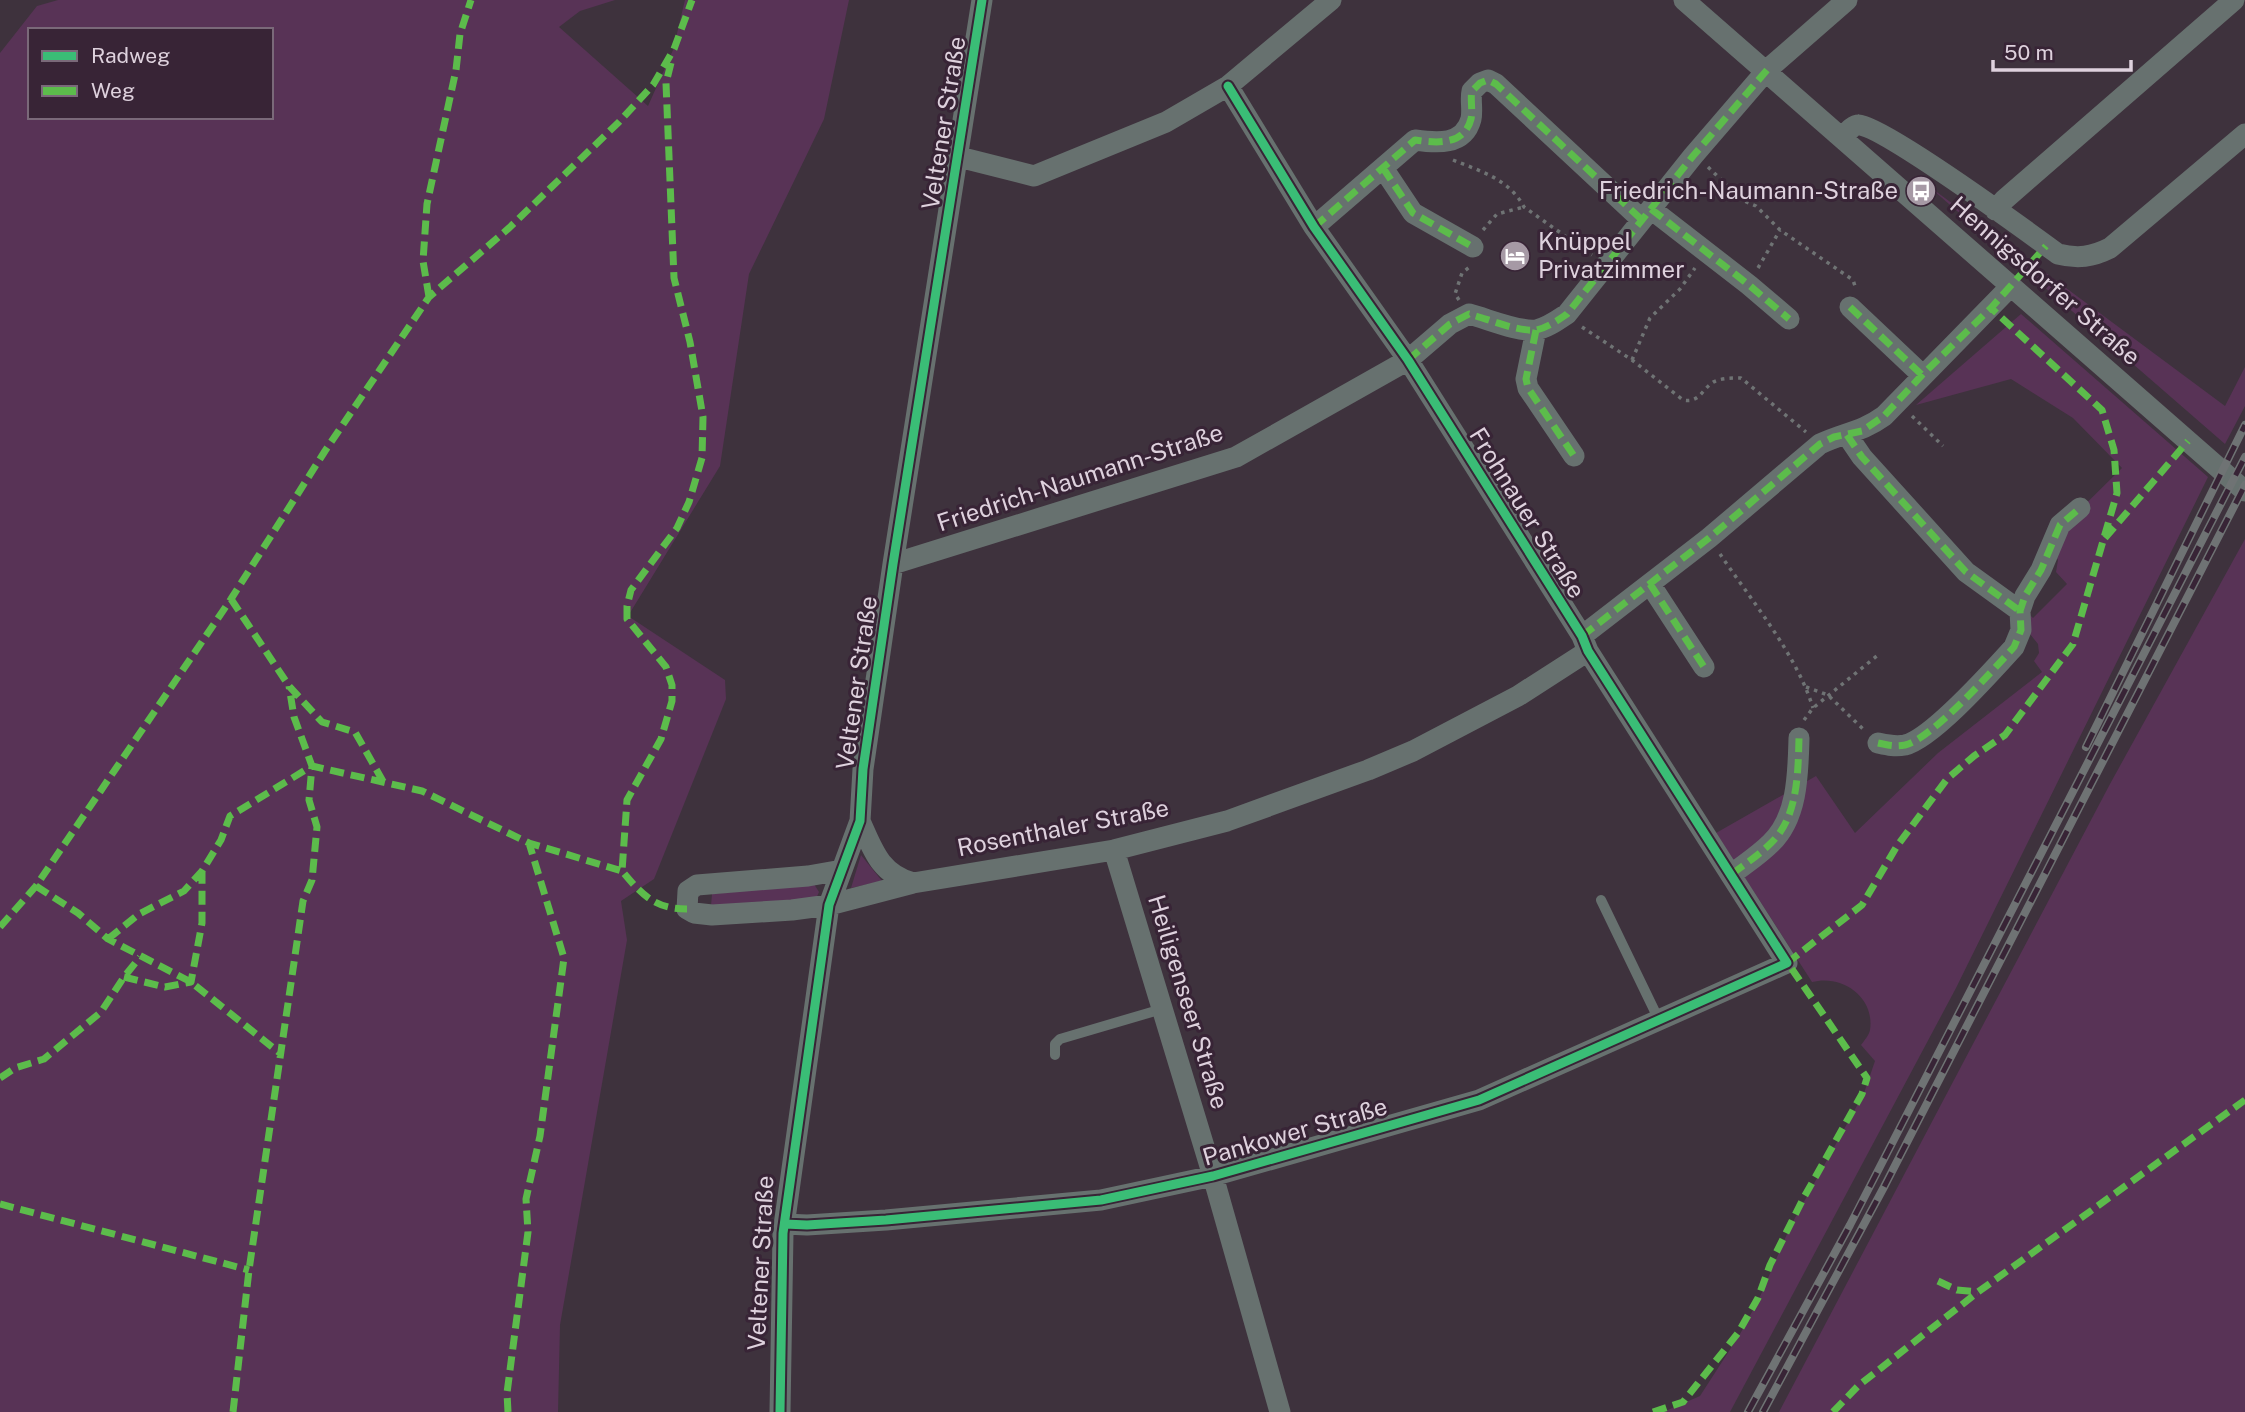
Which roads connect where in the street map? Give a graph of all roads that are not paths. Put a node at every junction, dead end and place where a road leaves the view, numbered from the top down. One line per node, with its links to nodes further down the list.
1 (982, 0): 10 (street, Veltener Straße)
2 (1331, 0): 7 (street)
3 (1684, 0): 6 (street, Hennigsdorfer Straße)
4 (1847, 0): 6 (street)
5 (2234, 0): 12 (street, Hennigsdorfer Straße)
6 (1767, 70): 9 (street, Hennigsdorfer Straße); 13 (street)
7 (1228, 86): 10 (street); 14 (street, Frohnauer Straße)
8 (2245, 134): 12 (street)
9 (1842, 138): 12 (street); 16 (street, Hennigsdorfer Straße)
10 (959, 157): 26 (street, Veltener Straße)
11 (1383, 167): 13 (street); 14 (street); 15 (street)
12 (1996, 210)
13 (1646, 214): 18 (street); 19 (street)
14 (1314, 226): 20 (street, Frohnauer Straße)
15 (1475, 248)
16 (2010, 287): 21 (street, Rosenthaler Straße); 24 (street, Hennigsdorfer Straße)
17 (1850, 307): 21 (street)
18 (1789, 319)
19 (1536, 330): 20 (street, Friedrich-Naumann-Straße); 23 (street)
20 (1408, 360): 26 (street, Friedrich-Naumann-Straße); 29 (street, Frohnauer Straße)
21 (1922, 375): 22 (street, Rosenthaler Straße)
22 (1847, 435): 27 (street, Rosenthaler Straße); 28 (street)
23 (1574, 456)
24 (2245, 491)
25 (2080, 508): 28 (street)
26 (893, 564): 33 (street, Veltener Straße)
27 (1650, 584): 29 (street, Rosenthaler Straße); 30 (street)
28 (2021, 611): 32 (street)
29 (1585, 644): 34 (street, Rosenthaler Straße); 36 (street, Frohnauer Straße)
30 (1704, 667)
31 (1799, 738): 36 (street)
32 (1878, 743)
33 (860, 821): 35 (street, Veltener Straße); 37 (street)
34 (1114, 850): 37 (street, Rosenthaler Straße); 41 (street, Heiligenseer Straße)
35 (842, 870): 39 (street, Veltener Straße); 39 (street, Rosenthaler Straße)
36 (1731, 874): 40 (street, Frohnauer Straße)
37 (913, 883): 39 (street, Rosenthaler Straße)
38 (1601, 900): 42 (lane)
39 (829, 905): 45 (street, Veltener Straße)
40 (1787, 963): 42 (street, Pankower Straße)
41 (1162, 1009): 43 (lane); 44 (street, Heiligenseer Straße)
42 (1659, 1020): 44 (street, Pankower Straße)
43 (1055, 1055)
44 (1213, 1176): 45 (street, Pankower Straße); 47 (street, Heiligenseer Straße)
45 (785, 1224): 46 (street, Veltener Straße)
46 (780, 1412)
47 (1280, 1412)

